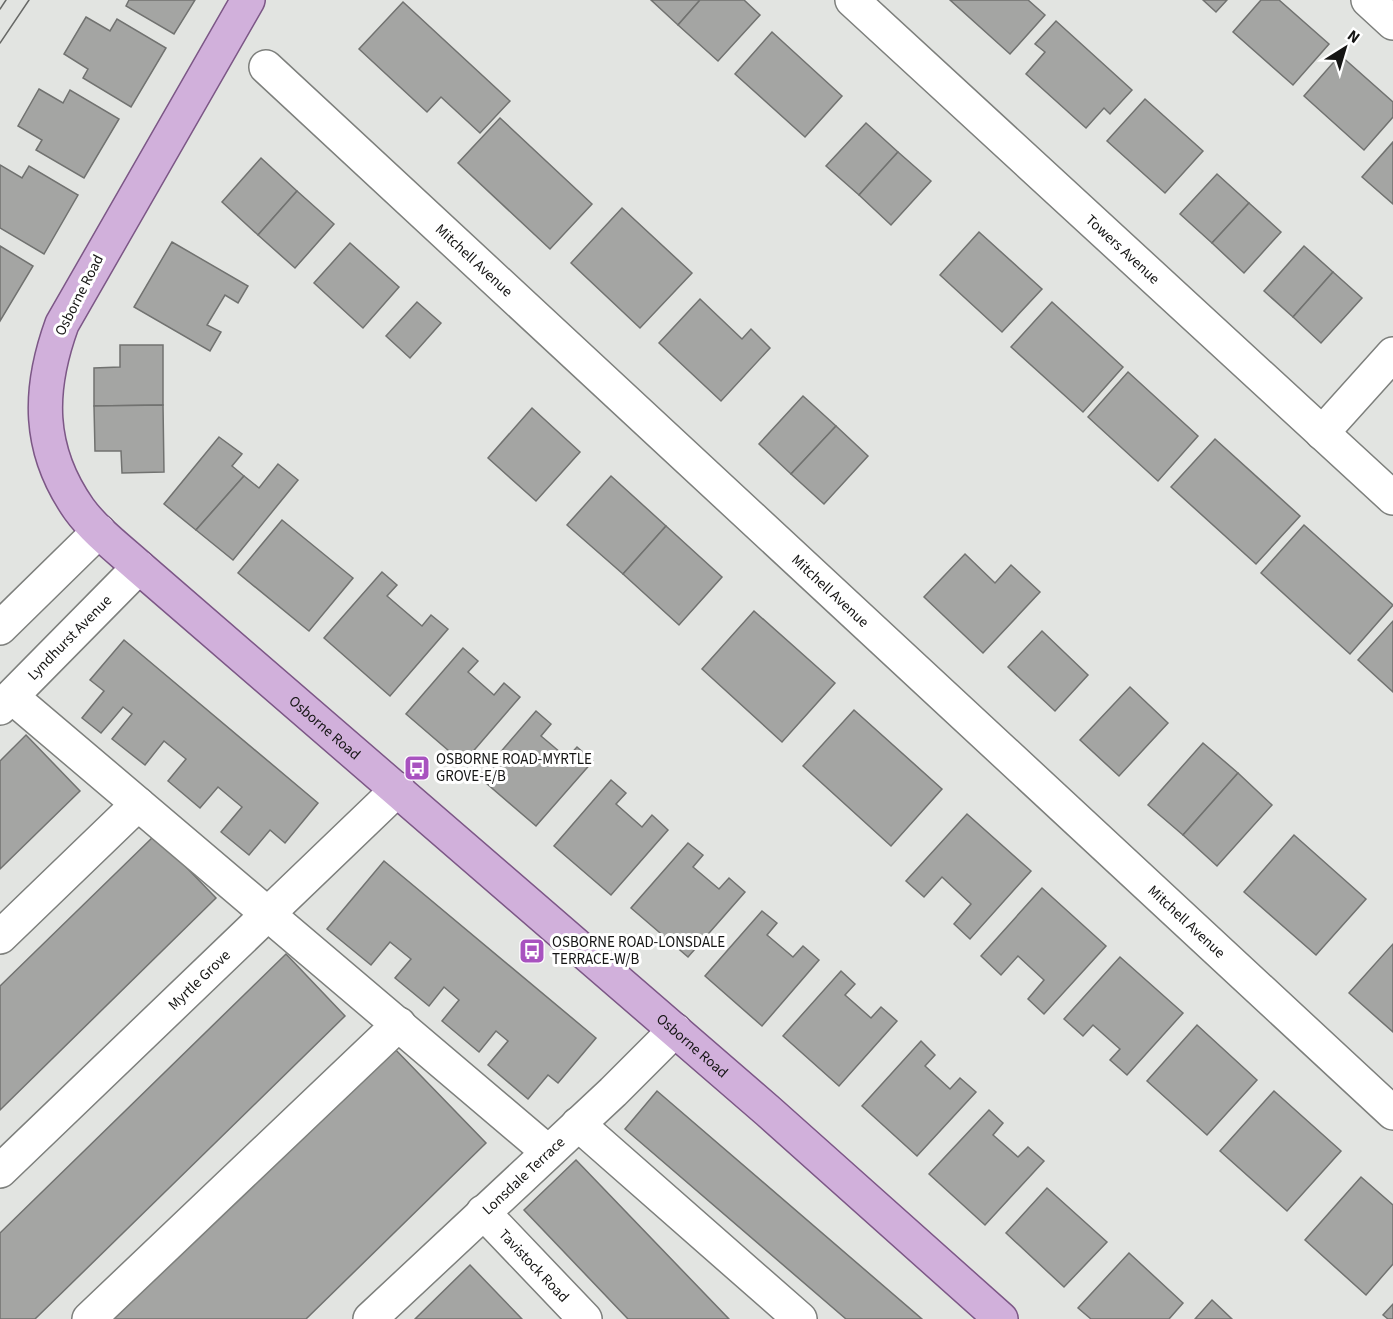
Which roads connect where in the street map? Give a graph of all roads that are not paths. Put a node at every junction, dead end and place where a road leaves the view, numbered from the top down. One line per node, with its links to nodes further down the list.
1 (248, 0): 9 (main road, Osborne Road)
2 (852, 0): 7 (street, Towers Avenue)
3 (1368, 0): 4 (street)
4 (1393, 23)
5 (266, 67): 19 (street, Mitchell Avenue)
6 (1393, 354): 7 (street)
7 (1322, 433): 8 (street, Towers Avenue)
8 (1393, 498)
9 (99, 531): 10 (main road, Osborne Road); 11 (street)
10 (139, 567): 12 (street, Lyndhurst Avenue); 13 (main road, Osborne Road)
11 (0, 628)
12 (6, 702): 14 (street)
13 (398, 789): 15 (street, Myrtle Grove); 18 (main road, Osborne Road)
14 (138, 804): 15 (street); 16 (street)
15 (268, 913): 17 (street); 22 (street, Myrtle Grove)
16 (0, 937)
17 (399, 1024): 21 (street); 24 (street)
18 (675, 1030): 20 (street, Lonsdale Terrace); 28 (main road, Osborne Road)
19 (1393, 1113)
20 (578, 1124): 21 (street, Lonsdale Terrace); 27 (street)
21 (547, 1151): 23 (street, Lonsdale Terrace)
22 (0, 1171)
23 (483, 1212): 25 (street, Lonsdale Terrace); 26 (street, Tavistock Road)
24 (89, 1319)
25 (370, 1319)
26 (585, 1319)
27 (800, 1319)
28 (1001, 1319)

